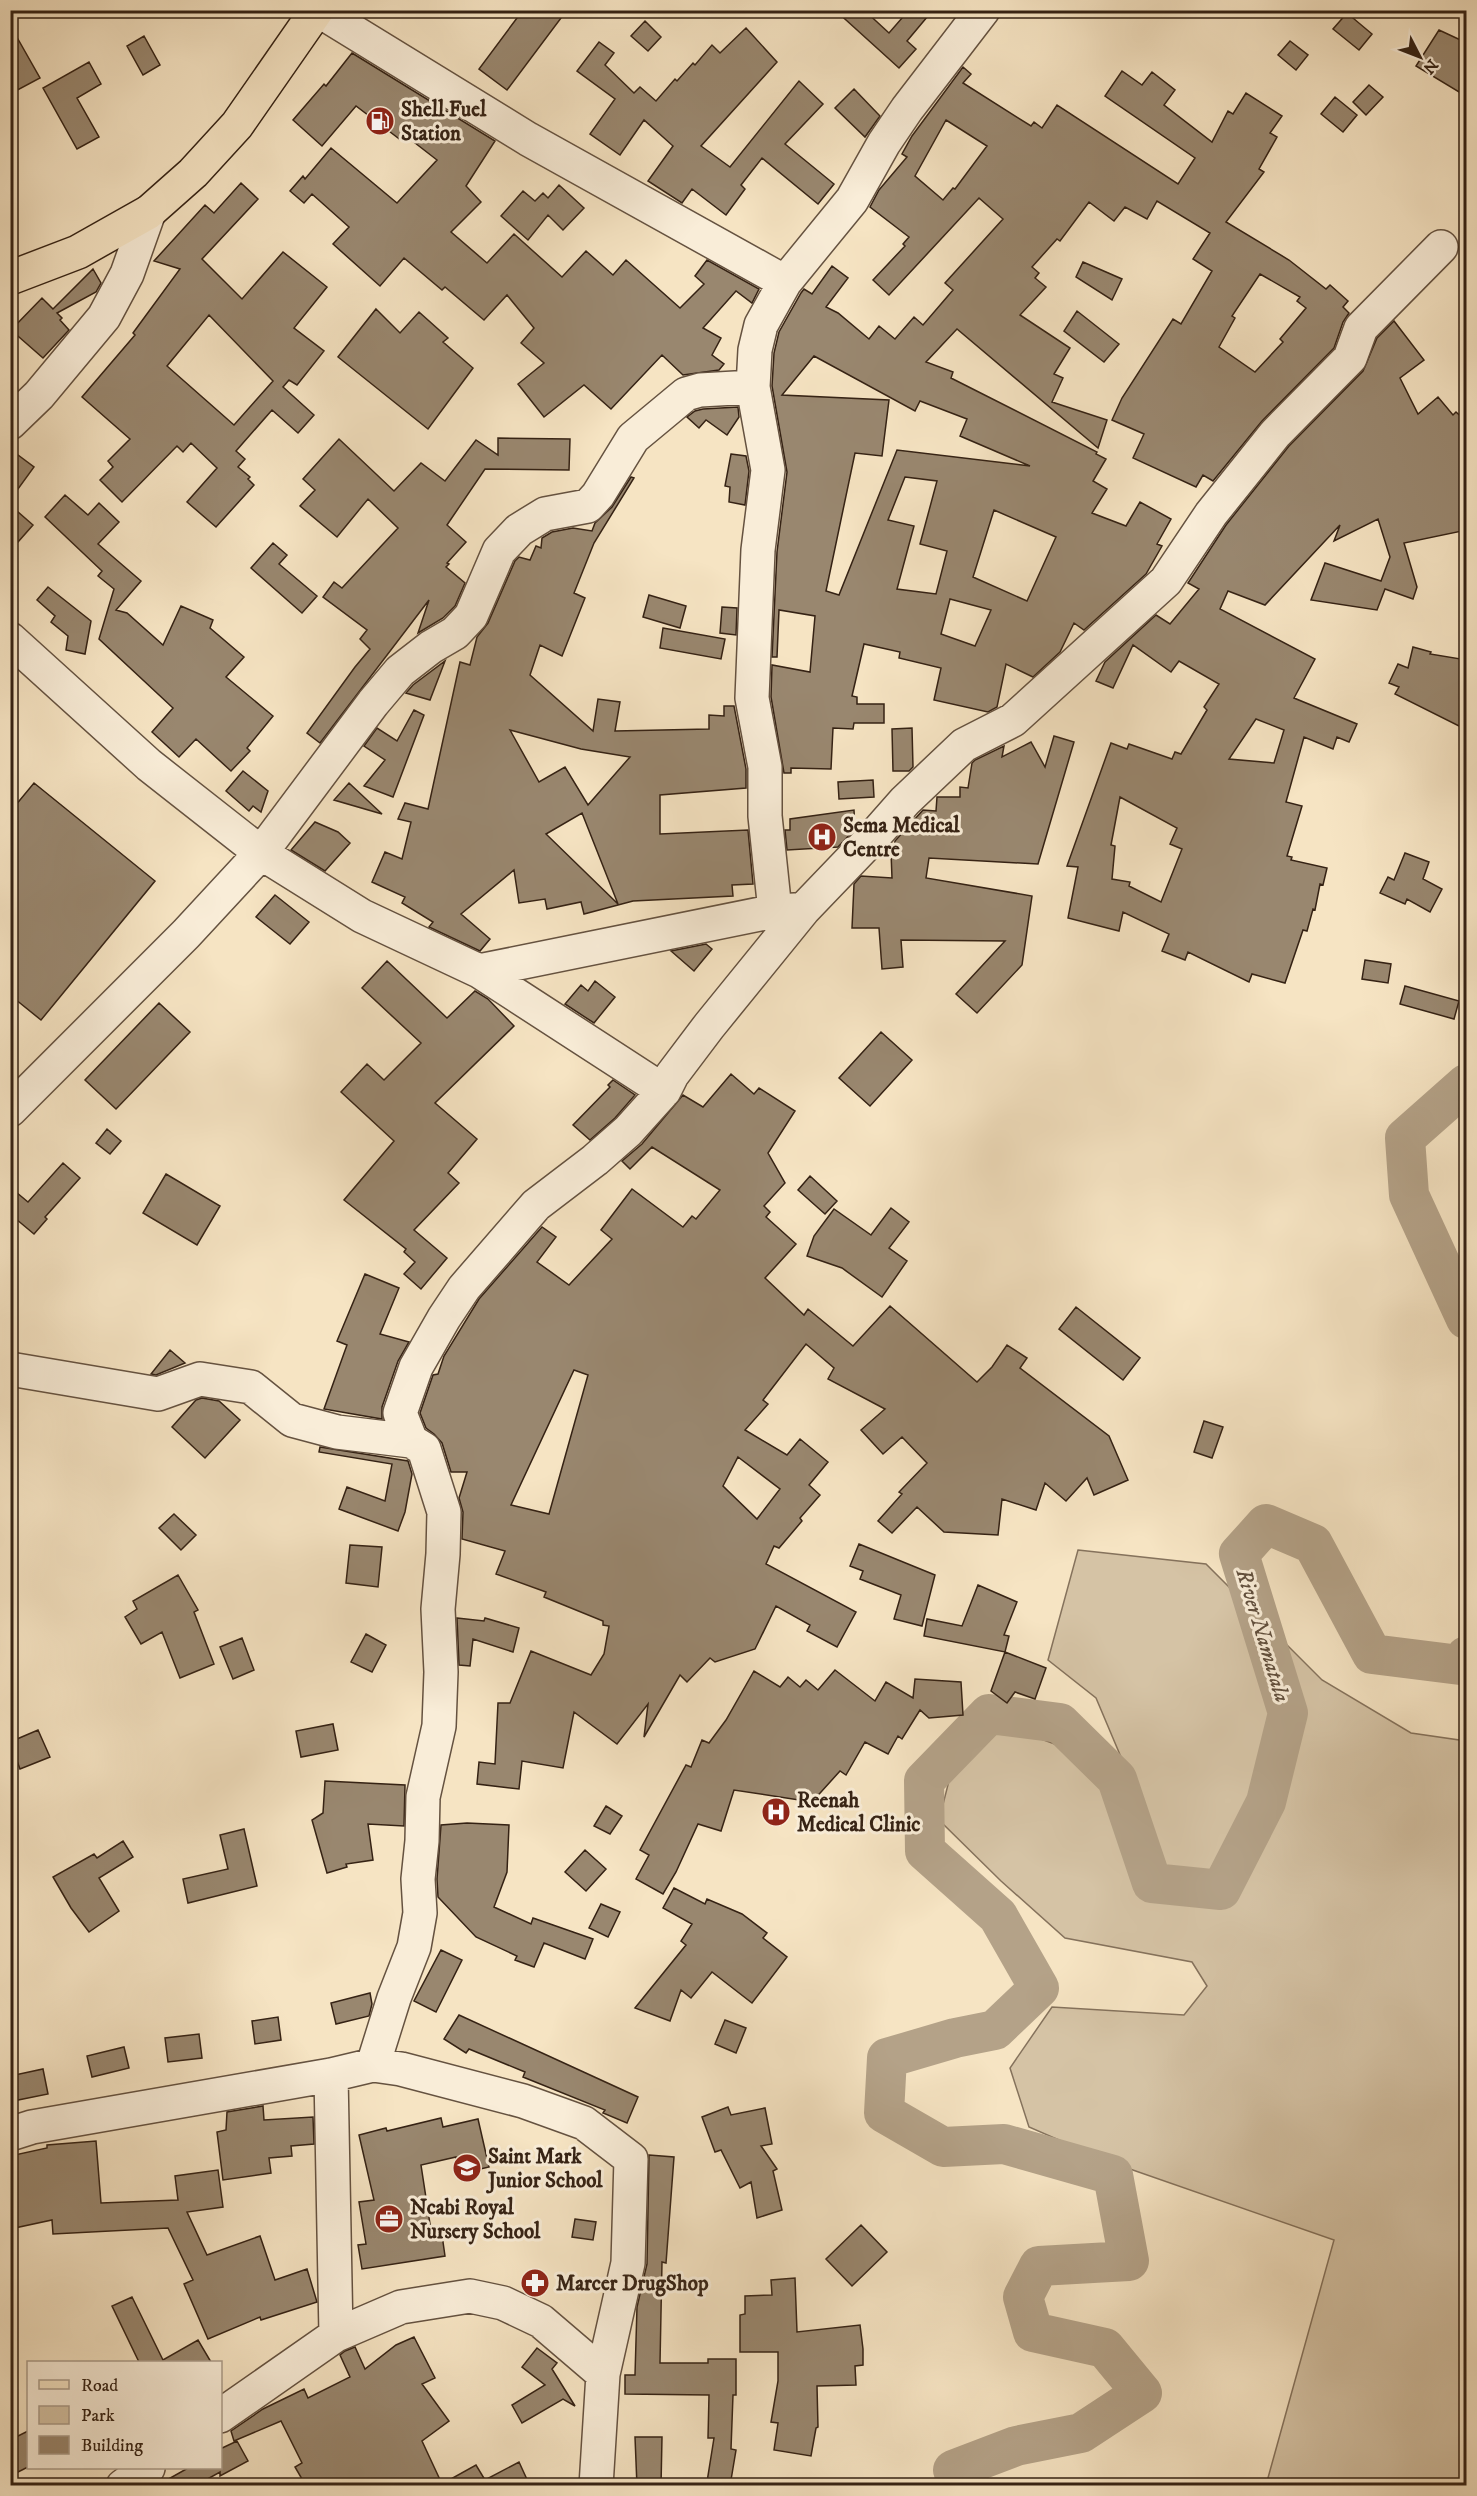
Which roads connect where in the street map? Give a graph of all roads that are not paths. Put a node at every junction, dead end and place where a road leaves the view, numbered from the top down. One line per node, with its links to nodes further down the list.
1 (317, 10): 3 (main road); 6 (street)
2 (983, 10): 6 (street)
3 (149, 212): 5 (main road); 8 (street)
4 (1441, 247): 11 (street)
5 (10, 278)
6 (785, 282): 7 (street)
7 (753, 387): 10 (street); 11 (street)
8 (10, 423)
9 (10, 639): 10 (street)
10 (261, 853): 12 (street); 14 (street)
11 (789, 910): 12 (street); 13 (street)
12 (479, 971): 13 (street)
13 (664, 1091): 16 (street)
14 (10, 1110)
15 (10, 1369): 16 (street)
16 (411, 1441): 17 (street)
17 (373, 2065): 18 (street); 21 (street)
18 (331, 2075): 19 (street); 20 (street)
19 (10, 2134)
20 (336, 2335): 21 (street); 22 (street)
21 (603, 2374): 25 (street)
22 (222, 2415)
23 (147, 2469): 24 (street)
24 (123, 2486)
25 (596, 2486)

